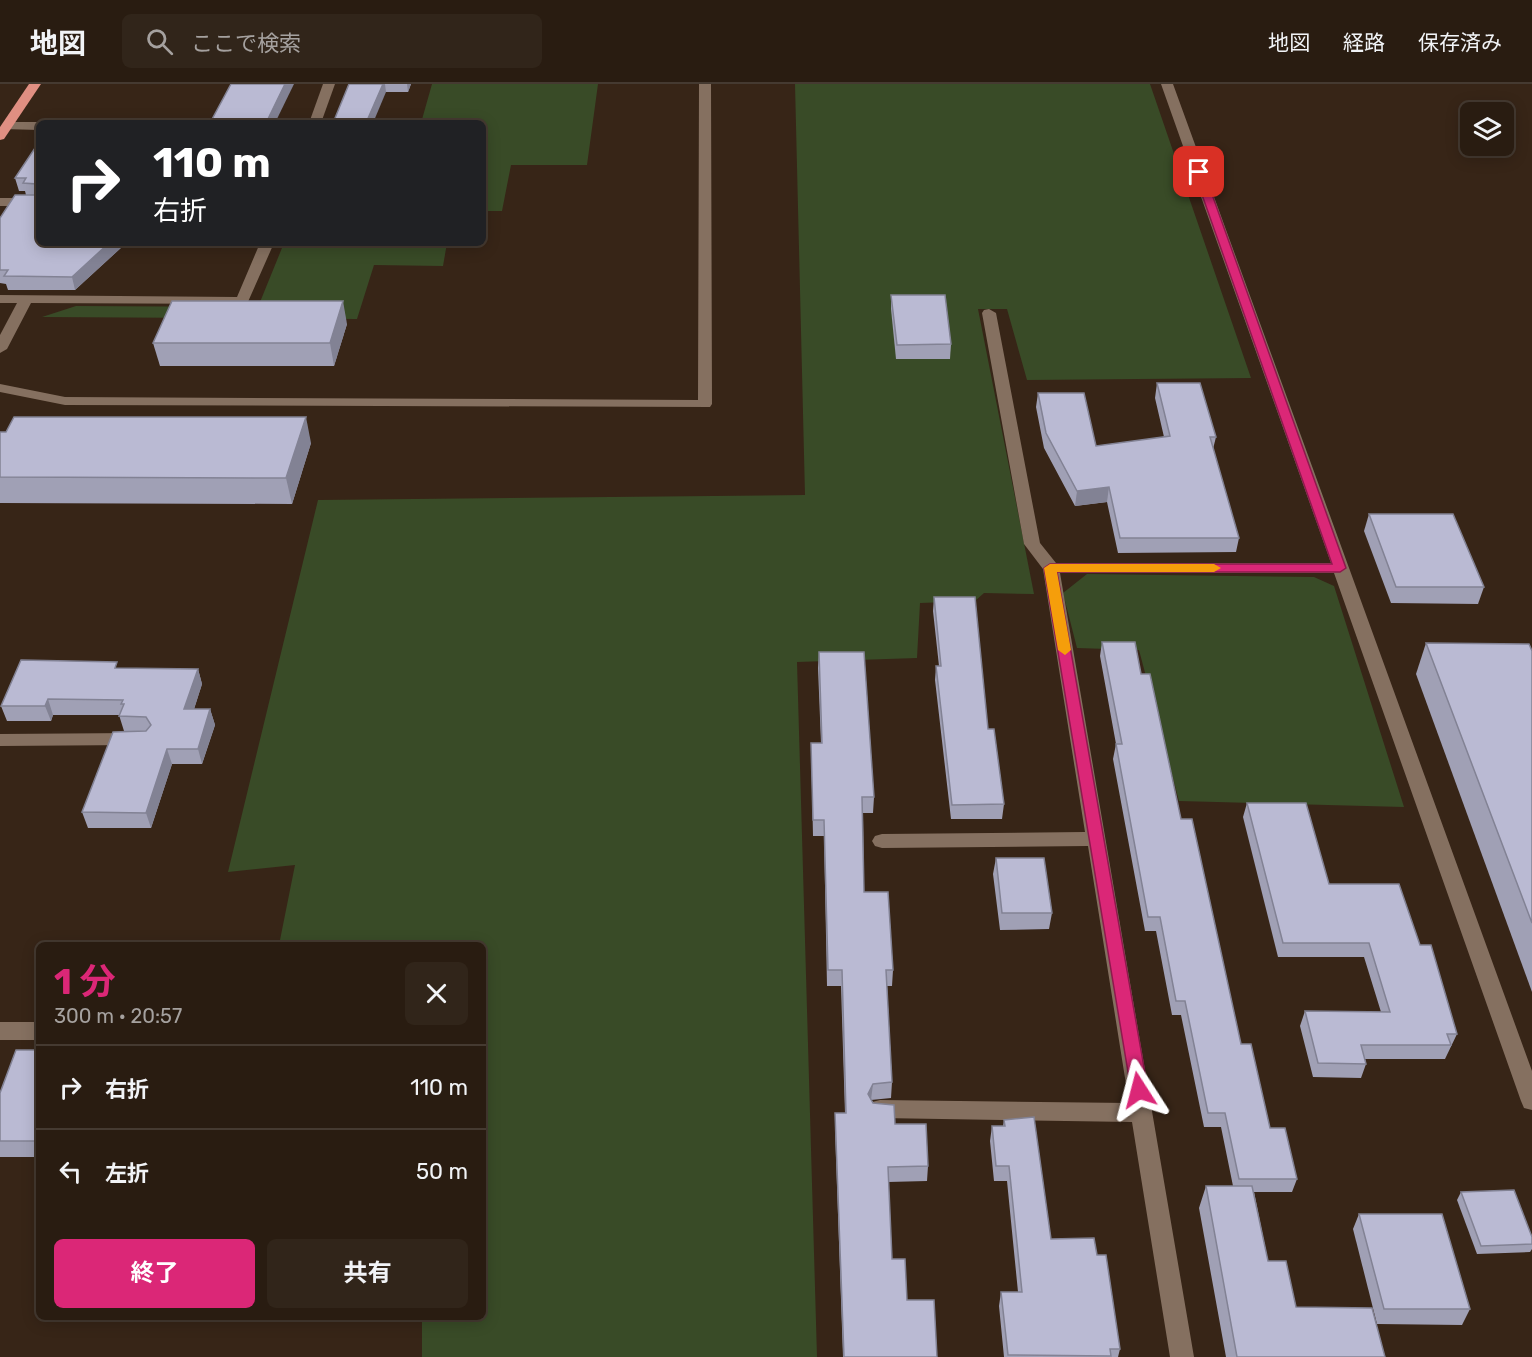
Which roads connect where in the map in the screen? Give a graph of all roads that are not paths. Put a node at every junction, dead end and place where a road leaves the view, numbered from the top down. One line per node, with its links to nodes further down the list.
1 (34, 84): 7 (highway)
2 (329, 84): 5 (street)
3 (705, 84): 15 (street)
4 (1167, 84): 17 (street)
5 (316, 120)
6 (36, 126): 7 (street)
7 (4, 131)
8 (0, 202): 9 (street)
9 (36, 202)
10 (266, 246): 12 (street)
11 (0, 299): 12 (street)
12 (26, 299): 14 (street)
13 (989, 313): 16 (street)
14 (0, 349)
15 (0, 388)
16 (1050, 568): 17 (street); 20 (street)
17 (1340, 568): 24 (street)
18 (145, 739): 19 (street)
19 (0, 740)
20 (1097, 839): 21 (street); 26 (street)
21 (882, 841)
22 (0, 1031): 23 (street)
23 (36, 1031)
24 (1532, 1101)
25 (880, 1109): 26 (street)
26 (1143, 1113): 27 (street)
27 (1182, 1357)

